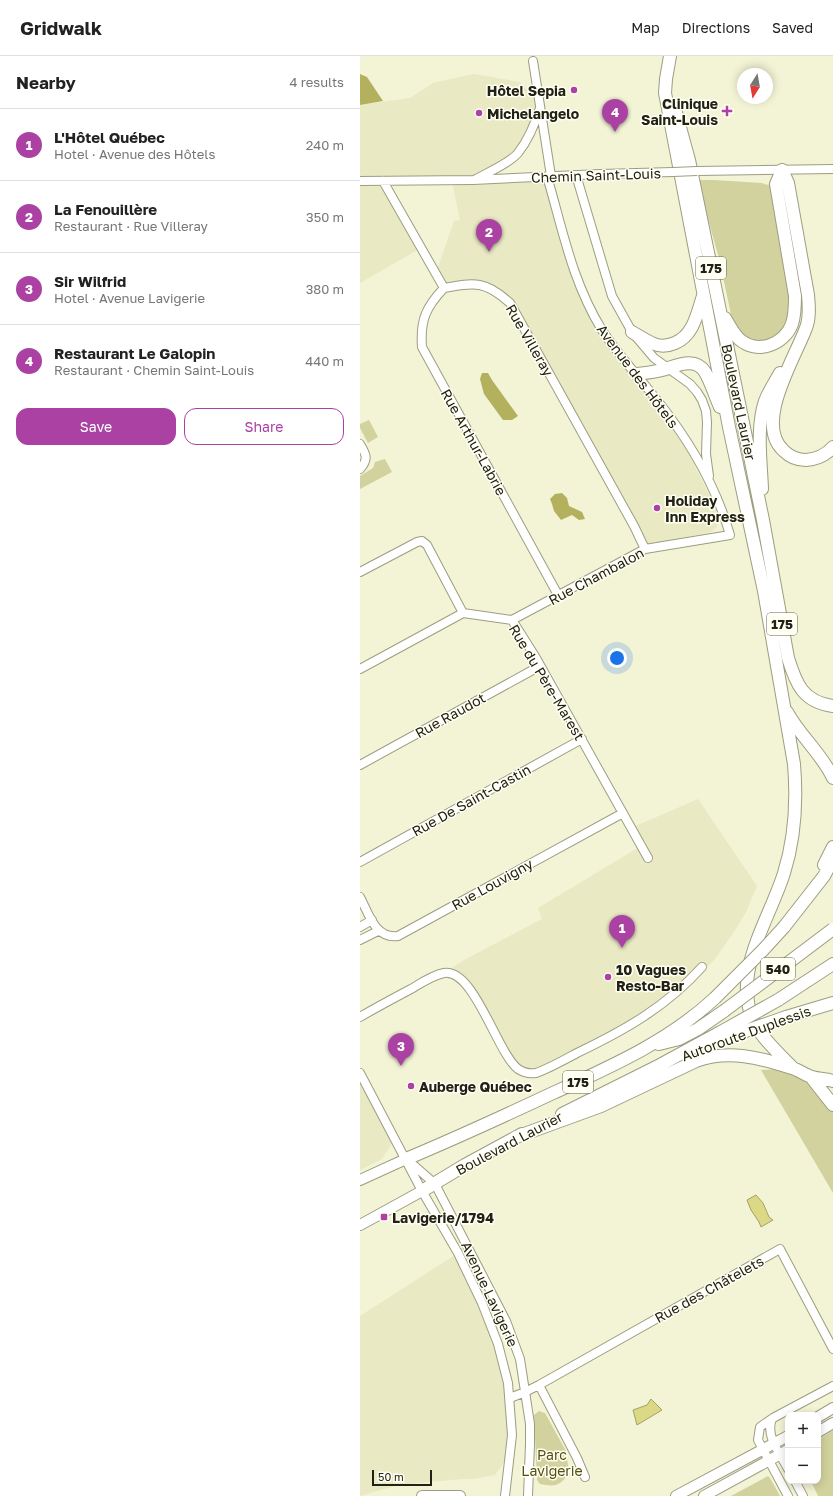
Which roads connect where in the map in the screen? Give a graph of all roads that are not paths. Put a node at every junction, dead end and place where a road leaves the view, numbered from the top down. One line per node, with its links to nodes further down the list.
1 (670, 56): 3 (highway, Boulevard Laurier / 175)
2 (533, 62): 4 (street, Avenue des Hôtels)
3 (666, 79): 13 (highway, Boulevard Laurier / 175); 14 (highway, Boulevard Laurier / 175)
4 (541, 105): 8 (street, Avenue des Hôtels); 9 (street)
5 (833, 169): 6 (street, Chemin Saint-Louis)
6 (782, 170): 7 (street, Chemin Saint-Louis, bridge); 14 (highway); 16 (highway)
7 (576, 175): 8 (street, Chemin Saint-Louis); 15 (street, Avenue des Hôtels)
8 (549, 176): 9 (street, Chemin Saint-Louis); 18 (street, Avenue des Hôtels)
9 (473, 180): 11 (street, Chemin Saint-Louis)
10 (360, 181): 11 (street, Chemin Saint-Louis)
11 (383, 181): 12 (street)
12 (444, 288): 26 (street, Rue Villeray); 28 (street, Rue Arthur-Labrie)
13 (704, 294): 15 (highway); 19 (highway, Boulevard Laurier / 175)
14 (719, 306): 24 (highway, Boulevard Laurier / 175)
15 (632, 332): 17 (street, Avenue des Hôtels)
16 (797, 348): 21 (highway); 24 (highway)
17 (669, 368): 18 (highway); 19 (highway); 23 (street, Avenue des Hôtels)
18 (637, 374): 23 (street, Avenue des Hôtels)
19 (729, 427): 33 (highway, Boulevard Laurier / 175)
20 (360, 444): 22 (street)
21 (833, 447)
22 (360, 469)
23 (710, 480): 25 (street, Avenue des Hôtels)
24 (763, 520): 34 (highway, Boulevard Laurier / 175)
25 (730, 535): 26 (street, Rue Chambalon)
26 (646, 549): 28 (street, Rue Chambalon)
27 (360, 572): 29 (street)
28 (558, 595): 30 (street, Rue Chambalon)
29 (463, 613): 30 (street, Rue du Père-Marest); 32 (street)
30 (512, 620): 31 (street, Rue du Père-Marest)
31 (540, 666): 35 (street, Rue du Père-Marest); 36 (street, Rue Raudot)
32 (360, 669)
33 (779, 680): 37 (highway); 57 (highway)
34 (833, 706)
35 (582, 739): 38 (street, Rue du Père-Marest); 42 (street, Rue De Saint-Castin)
36 (360, 765)
37 (833, 778)
38 (623, 813): 40 (street, Rue du Père-Marest); 48 (street, Rue Louvigny)
39 (833, 847): 44 (highway)
40 (648, 858)
41 (833, 859): 44 (highway)
42 (360, 862)
43 (360, 897): 45 (street)
44 (807, 898): 55 (highway, bridge)
45 (372, 920): 46 (street); 48 (street)
46 (360, 927)
47 (833, 928): 55 (highway, Autoroute Duplessis / 540, bridge)
48 (378, 931): 49 (street)
49 (360, 940)
50 (832, 964): 54 (highway, bridge)
51 (702, 967): 53 (street)
52 (830, 1004): 54 (highway, Autoroute Duplessis, bridge)
53 (360, 1017)
54 (720, 1036): 56 (highway, Autoroute Duplessis)
55 (648, 1046): 63 (highway, Boulevard Laurier / 175)
56 (660, 1065): 62 (highway, Boulevard Laurier)
57 (793, 1068): 59 (highway); 62 (highway)
58 (360, 1073): 63 (street, Avenue Lavigerie)
59 (811, 1077): 60 (highway); 61 (highway)
60 (833, 1081)
61 (833, 1105)
62 (516, 1137): 65 (highway, Boulevard Laurier)
63 (406, 1159): 64 (main road, Boulevard Laurier / 175); 65 (street, Avenue Lavigerie); 66 (street, Avenue Lavigerie)
64 (360, 1180)
65 (435, 1184): 66 (highway, Boulevard Laurier); 71 (street, Avenue Lavigerie)
66 (422, 1191): 67 (main road, Boulevard Laurier); 72 (street, Avenue Lavigerie)
67 (360, 1225)
68 (833, 1349): 69 (street, Rue des Châtelets)
69 (539, 1385): 71 (street, Rue des Châtelets); 83 (street)
70 (833, 1386): 75 (street)
71 (525, 1392): 72 (street, Rue des Châtelets); 88 (street, Avenue Lavigerie)
72 (510, 1398): 87 (street, Avenue Lavigerie)
73 (833, 1408): 74 (main road)
74 (821, 1415)
75 (773, 1418): 79 (street); 80 (street)
76 (833, 1423): 77 (main road)
77 (821, 1430)
78 (785, 1438): 79 (main road)
79 (775, 1444): 80 (main road); 81 (street)
80 (763, 1449): 82 (street); 89 (main road)
81 (784, 1452): 82 (main road)
82 (768, 1460): 90 (main road); 91 (street)
83 (585, 1477)
84 (797, 1484): 92 (street)
85 (422, 1496): 86 (main road)
86 (460, 1496)
87 (505, 1496)
88 (528, 1496)
89 (676, 1496)
90 (704, 1496)
91 (788, 1496)
92 (803, 1496)

